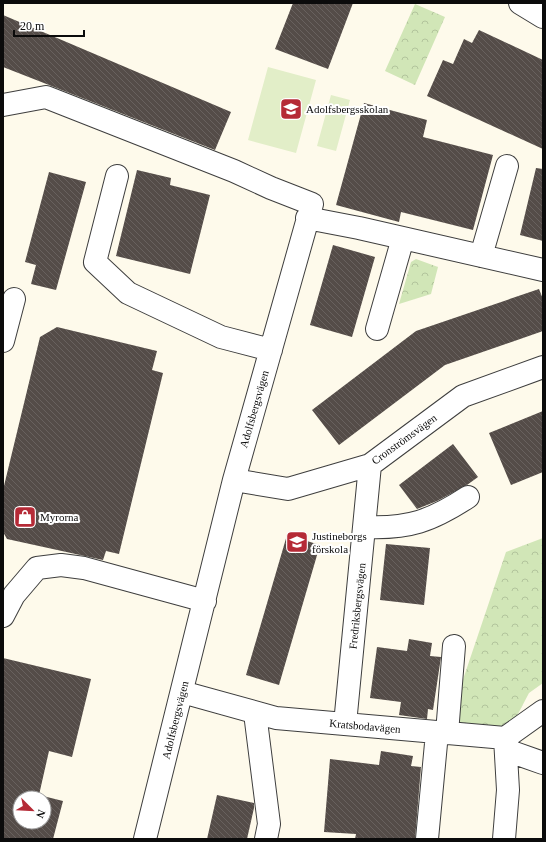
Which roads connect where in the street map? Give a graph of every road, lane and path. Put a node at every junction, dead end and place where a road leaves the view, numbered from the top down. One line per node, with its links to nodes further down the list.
1 (520, 3): 2 (street)
2 (543, 17)
3 (3, 105): 6 (street)
4 (507, 166): 8 (street)
5 (117, 176): 13 (street)
6 (309, 211): 7 (street); 13 (street, Adolfsbergsvägen)
7 (403, 238): 8 (street); 11 (street)
8 (481, 256): 9 (street)
9 (543, 270)
10 (14, 299): 12 (street)
11 (377, 329)
12 (3, 341)
13 (271, 350): 16 (street, Adolfsbergsvägen)
14 (543, 367): 15 (street, Cronströmsvägen)
15 (370, 465): 16 (street, Cronströmsvägen); 18 (street, Fredriksbergsvägen)
16 (234, 480): 19 (street, Adolfsbergsvägen)
17 (468, 497): 18 (street)
18 (365, 527): 25 (street, Fredriksbergsvägen)
19 (205, 601): 20 (street); 22 (street, Adolfsbergsvägen)
20 (3, 616)
21 (454, 646): 26 (street)
22 (182, 692): 24 (street, Kratsbodavägen); 29 (street, Adolfsbergsvägen)
23 (543, 711): 27 (street)
24 (255, 713): 25 (street, Kratsbodavägen); 30 (street)
25 (345, 724): 26 (street, Kratsbodavägen)
26 (442, 733): 27 (street, Kratsbodavägen); 31 (street)
27 (505, 744): 28 (street, Kratsbodavägen); 32 (street)
28 (543, 763)
29 (145, 839)
30 (266, 839)
31 (427, 839)
32 (504, 839)

